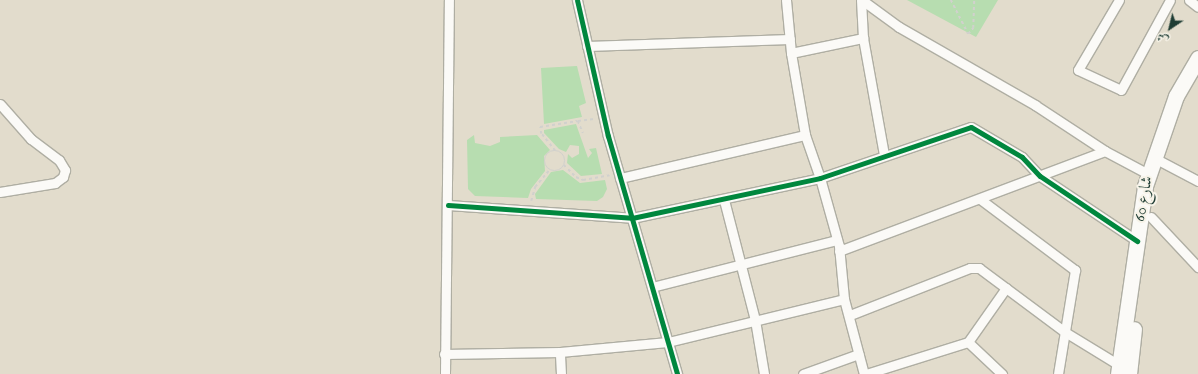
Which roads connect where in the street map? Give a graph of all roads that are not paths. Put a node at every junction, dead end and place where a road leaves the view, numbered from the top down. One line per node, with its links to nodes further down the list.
1 (448, 0): 28 (street)
2 (576, 0): 11 (street)
3 (786, 0): 10 (street)
4 (862, 0): 9 (street); 17 (street)
5 (1119, 0): 6 (street)
6 (1170, 0)
7 (1189, 0): 8 (street)
8 (1198, 7)
9 (863, 38): 12 (street); 18 (street)
10 (790, 39): 11 (street); 12 (street)
11 (587, 46): 21 (street)
12 (791, 53): 16 (street)
13 (1198, 58): 20 (main road, شارع 60)
14 (1198, 73): 19 (main road, شارع 60)
15 (0, 104): 25 (street)
16 (804, 135): 21 (street); 23 (street)
17 (1106, 151): 20 (street); 22 (street)
18 (884, 155): 22 (street); 23 (street)
19 (1160, 161): 24 (street); 29 (main road, شارع 60)
20 (1148, 174): 32 (main road, شارع 60)
21 (620, 175): 30 (street)
22 (1040, 176): 26 (street); 32 (street)
23 (820, 178): 27 (street); 31 (street)
24 (1198, 181)
25 (0, 192)
26 (980, 199): 33 (street); 41 (street)
27 (724, 200): 30 (street); 34 (street)
28 (448, 205): 30 (street); 45 (street)
29 (1151, 217): 35 (street); 47 (main road, شارع 60)
30 (632, 218): 36 (street)
31 (837, 240): 33 (street); 34 (street)
32 (1137, 241): 47 (main road, شارع 60)
33 (839, 251): 38 (street)
34 (741, 263): 36 (street); 40 (street)
35 (1198, 267)
36 (652, 287): 42 (street)
37 (1006, 288): 39 (street); 41 (street); 43 (street)
38 (844, 299): 39 (street); 40 (street)
39 (850, 315): 46 (street)
40 (755, 320): 42 (street); 51 (street)
41 (1065, 332): 47 (street); 55 (street)
42 (668, 342): 44 (street); 50 (street)
43 (968, 342): 53 (street); 54 (street)
44 (560, 352): 45 (street); 49 (street)
45 (444, 354): 48 (street)
46 (859, 354): 52 (street); 53 (street)
47 (1126, 371)
48 (445, 374)
49 (561, 374)
50 (677, 374)
51 (764, 374)
52 (803, 374)
53 (865, 374)
54 (1002, 374)
55 (1058, 374)

